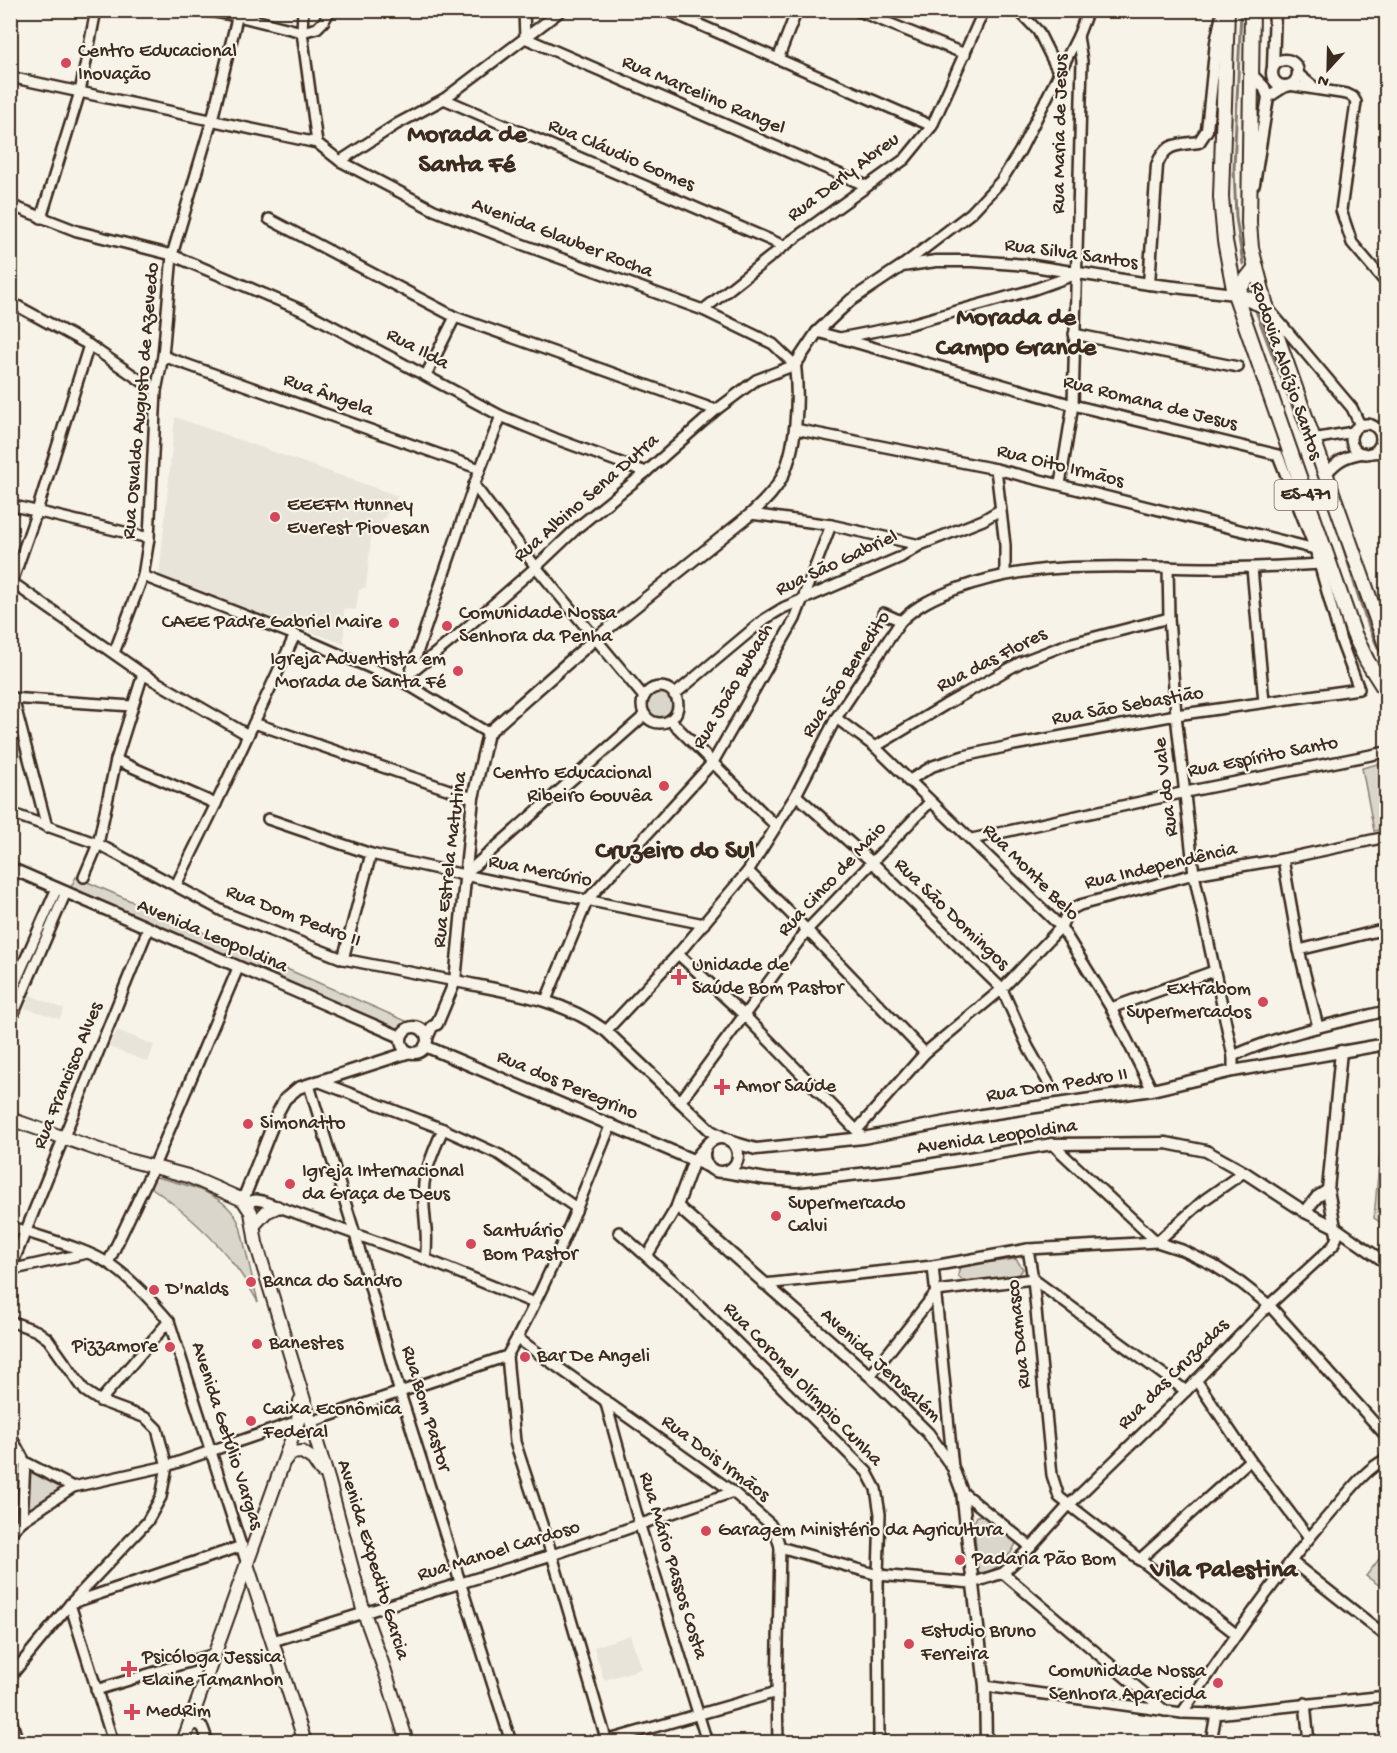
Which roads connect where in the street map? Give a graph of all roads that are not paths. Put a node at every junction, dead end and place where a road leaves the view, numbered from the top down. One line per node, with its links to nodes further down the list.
1 (96, 10): 32 (street)
2 (203, 10): 16 (street)
3 (303, 10): 17 (street)
4 (330, 10): 17 (street)
5 (524, 10): 19 (street)
6 (562, 10): 19 (street)
7 (666, 10): 22 (street)
8 (798, 10): 22 (street)
9 (856, 10): 21 (street)
10 (984, 10): 21 (street, Rua Derly Abreu)
11 (1018, 10): 25 (street)
12 (1088, 10): 18 (street)
13 (1225, 10): 27 (main road, Rodovia Aloízio Santos / ES-471); 30 (street)
14 (1252, 10): 27 (main road, Rodovia Aloízio Santos / ES-471)
15 (1275, 10): 20 (street)
16 (239, 13): 17 (street); 35 (street, Rua Osvaldo Augusto de Azevedo)
17 (302, 32): 37 (street)
18 (1078, 36): 25 (street); 48 (street, Rua Maria de Jesus)
19 (525, 38): 34 (street); 39 (street, Rua Marcelino Rangel)
20 (1274, 45): 23 (street); 24 (street)
21 (965, 54): 36 (street, Rua Derly Abreu)
22 (778, 59): 36 (street)
23 (1289, 60): 24 (street); 26 (street)
24 (1273, 69): 27 (street); 29 (street)
25 (1059, 73): 46 (street)
26 (1298, 74): 29 (street); 31 (street)
27 (1238, 75): 30 (street); 33 (street); 43 (main road, Rodovia Aloízio Santos / ES-471); 51 (main road, Rodovia Aloízio Santos / ES-471)
28 (10, 77): 32 (street)
29 (1287, 86): 31 (street); 33 (street)
30 (1212, 88): 50 (street)
31 (1316, 89): 49 (street)
32 (80, 92): 35 (street); 41 (street)
33 (1268, 97): 43 (street)
34 (444, 99): 38 (street); 44 (street, Rua Cláudio Gomes)
35 (212, 120): 37 (street); 45 (street, Rua Osvaldo Augusto de Azevedo)
36 (932, 126): 39 (street, Rua Derly Abreu)
37 (317, 143): 38 (street, Avenida Glauber Rocha)
38 (340, 161): 54 (street, Avenida Glauber Rocha)
39 (867, 186): 44 (street, Rua Derly Abreu)
40 (10, 206): 41 (street, Rua Ilda)
41 (41, 218): 45 (street, Rua Ilda)
42 (269, 219): 55 (street)
43 (1249, 223): 47 (main road, Rodovia Aloízio Santos / ES-471)
44 (784, 246): 54 (street, Rua Derly Abreu)
45 (172, 255): 60 (street, Rua Osvaldo Augusto de Azevedo); 63 (street, Rua Ilda)
46 (902, 266): 48 (street, Rua Silva Santos); 56 (street)
47 (1256, 267): 51 (main road); 53 (main road, Rodovia Aloízio Santos / ES-471)
48 (1077, 274): 50 (street, Rua Silva Santos); 57 (street, Rua Maria de Jesus); 58 (street)
49 (1386, 283)
50 (1149, 284): 51 (street, Rua Silva Santos)
51 (1235, 294): 53 (main road); 107 (main road, Rodovia Aloízio Santos / ES-471)
52 (10, 302): 59 (street)
53 (1266, 306): 70 (street); 72 (main road, Rodovia Aloízio Santos / ES-471)
54 (703, 310): 61 (street, Avenida Glauber Rocha)
55 (455, 317): 63 (street); 66 (street)
56 (817, 332): 58 (street, Rua Romana de Jesus); 61 (street)
57 (1074, 334): 62 (street); 65 (street, Rua Maria de Jesus)
58 (840, 338): 65 (street, Rua Romana de Jesus)
59 (89, 345): 64 (street); 83 (street)
60 (163, 356): 64 (street, Rua Osvaldo Augusto de Azevedo); 75 (street, Rua Ângela)
61 (795, 365): 66 (street, Rua Albino Sena Dutra); 69 (street)
62 (1238, 367)
63 (426, 375): 67 (street, Rua Ilda)
64 (156, 391): 86 (street, Rua Osvaldo Augusto de Azevedo)
65 (1072, 405): 79 (street, Rua Maria de Jesus); 88 (street, Rua Romana de Jesus)
66 (716, 410): 77 (street, Rua Albino Sena Dutra)
67 (501, 416): 75 (street); 77 (street, Rua Ilda)
68 (1374, 426): 70 (street); 71 (street); 74 (street)
69 (795, 429): 76 (street, Rua Oito Irmãos); 84 (street)
70 (1357, 429): 72 (street); 74 (street)
71 (1386, 433)
72 (1313, 439): 78 (main road, Rodovia Aloízio Santos / ES-471)
73 (1386, 452): 74 (street)
74 (1366, 453): 78 (street)
75 (480, 469): 80 (street)
76 (996, 469): 79 (street, Rua Oito Irmãos); 82 (street)
77 (646, 472): 90 (street, Rua Albino Sena Dutra)
78 (1327, 473): 102 (main road, Rodovia Aloízio Santos / ES-471)
79 (1060, 484): 88 (street, Rua Oito Irmãos)
80 (474, 485): 90 (street); 104 (street)
81 (10, 505): 83 (street)
82 (1000, 510): 87 (street, Rua São Gabriel); 93 (street)
83 (37, 511): 86 (street); 95 (street)
84 (751, 514): 85 (street); 101 (street)
85 (831, 525): 87 (street); 96 (street, Rua João Bubach)
86 (149, 538): 94 (street, Rua Osvaldo Augusto de Azevedo)
87 (920, 545): 96 (street, Rua São Gabriel)
88 (1315, 549): 89 (street)
89 (1320, 564): 92 (street, Rua São Benedito); 111 (street, Rua São Sebastião)
90 (536, 567): 101 (street); 104 (street, Rua Albino Sena Dutra)
91 (1168, 567): 92 (street, Rua São Benedito); 93 (street, Rua São Benedito); 98 (street, Rua do Vale)
92 (1252, 568): 111 (street)
93 (1005, 574): 99 (street, Rua São Benedito)
94 (142, 576): 100 (street); 103 (street, Rua Osvaldo Augusto de Azevedo)
95 (11, 583): 103 (street)
96 (803, 599): 108 (street, Rua São Gabriel); 123 (street, Rua João Bubach)
97 (883, 613): 99 (street)
98 (1169, 618): 114 (street, Rua do Vale); 120 (street, Rua das Flores)
99 (901, 621): 115 (street, Rua São Benedito)
100 (294, 635): 106 (street); 117 (street)
101 (596, 638): 109 (street); 118 (street)
102 (1386, 645)
103 (114, 653): 105 (street)
104 (411, 673): 106 (street)
105 (143, 674): 112 (street); 119 (street)
106 (405, 683): 118 (street)
107 (1386, 691)
108 (674, 695): 109 (street); 116 (street)
109 (644, 697): 113 (street)
110 (12, 698): 112 (street); 132 (street)
111 (1264, 702): 114 (street, Rua São Sebastião)
112 (132, 706): 122 (street)
113 (645, 715): 116 (street); 143 (street)
114 (1176, 715): 124 (street, Rua São Sebastião); 125 (street, Rua do Vale)
115 (836, 718): 120 (street, Rua Monte Belo); 126 (street, Rua São Benedito)
116 (670, 720): 123 (street)
117 (254, 723): 119 (street); 127 (street)
118 (488, 733): 127 (street, Rua Estrela Matutina)
119 (248, 735): 129 (street)
120 (875, 747): 124 (street, Rua Monte Belo)
121 (1386, 752): 125 (street, Rua Espírito Santo)
122 (116, 760): 129 (street); 136 (street)
123 (713, 762): 133 (street); 147 (street, Rua João Bubach)
124 (908, 781): 128 (street, Rua Monte Belo)
125 (1186, 792): 135 (street, Rua Espírito Santo); 142 (street, Rua do Vale)
126 (796, 795): 133 (street, Rua São Benedito); 139 (street, Rua São Domingos)
127 (473, 798): 143 (street, Rua Estrela Matutina)
128 (930, 802): 135 (street, Rua Monte Belo); 139 (street, Rua Cinco de Maio)
129 (216, 804): 145 (street)
130 (10, 813): 132 (street, Rua Dom Pedro II)
131 (268, 819): 137 (street, Rua Mercúrio)
132 (47, 826): 136 (street, Rua Dom Pedro II)
133 (776, 826): 141 (street, Rua São Benedito)
134 (1386, 837): 138 (street, Rua Independência)
135 (972, 839): 149 (street, Rua Monte Belo)
136 (98, 844): 144 (street); 145 (street, Rua Dom Pedro II)
137 (371, 854): 143 (street, Rua Mercúrio); 155 (street)
138 (1283, 859): 142 (street, Rua Independência); 153 (street)
139 (873, 863): 152 (street, Rua Cinco de Maio); 161 (street, Rua São Domingos)
140 (10, 868): 146 (street, Avenida Leopoldina)
141 (747, 872): 148 (street, Rua São Benedito); 152 (street)
142 (1194, 874): 149 (street, Rua Independência); 158 (street, Rua do Vale)
143 (464, 875): 147 (street, Rua Mercúrio); 160 (street, Rua Estrela Matutina)
144 (84, 877)
145 (176, 885): 155 (street, Rua Dom Pedro II)
146 (61, 890): 150 (street, Avenida Leopoldina); 157 (street); 159 (street)
147 (588, 899): 148 (street, Rua Mercúrio); 164 (street, Rua João Bubach)
148 (704, 924): 154 (street, Rua São Benedito)
149 (1061, 927): 161 (street, Rua Independência); 165 (street, Rua Monte Belo)
150 (148, 929): 156 (street, Avenida Leopoldina); 190 (street, Rua Francisco Alves)
151 (1386, 929): 153 (street)
152 (807, 930): 167 (street, Rua Cinco de Maio); 178 (street)
153 (1299, 950): 170 (street)
154 (678, 954): 167 (street); 172 (street, Rua São Benedito)
155 (343, 959): 160 (street, Rua Dom Pedro II)
156 (238, 968): 173 (street, Avenida Leopoldina); 195 (street)
157 (20, 971): 159 (street); 162 (street)
158 (1214, 971): 165 (street); 179 (street, Rua do Vale)
159 (30, 975): 163 (street)
160 (455, 981): 164 (street, Rua Dom Pedro II); 169 (street, Rua Estrela Matutina)
161 (1002, 989): 178 (street, Rua Independência); 182 (street, Rua São Domingos)
162 (12, 991): 163 (street)
163 (23, 993): 168 (street)
164 (546, 1000): 172 (street, Rua Dom Pedro II)
165 (1111, 1008): 184 (street, Rua Monte Belo)
166 (1386, 1011): 170 (street)
167 (744, 1015): 185 (street, Rua Cinco de Maio); 189 (street)
168 (10, 1022)
169 (432, 1027): 171 (street); 174 (street, Rua Estrela Matutina)
170 (1318, 1027): 179 (street)
171 (420, 1028): 173 (street); 174 (street)
172 (606, 1031): 185 (street, Rua Dom Pedro II)
173 (401, 1037): 177 (street)
174 (426, 1042): 177 (street); 187 (street, Rua dos Peregrino)
175 (1386, 1044): 176 (street, Rua Dom Pedro II)
176 (1341, 1051): 180 (street, Rua Dom Pedro II); 199 (street)
177 (410, 1053): 181 (street)
178 (925, 1053): 189 (street, Rua Independência)
179 (1233, 1056): 180 (street, Rua do Vale)
180 (1233, 1071): 184 (street, Rua Dom Pedro II)
181 (320, 1082): 183 (street); 188 (street)
182 (1049, 1084)
183 (309, 1085): 200 (street); 210 (street, Rua Bom Pastor)
184 (1152, 1090): 189 (street, Rua Dom Pedro II)
185 (680, 1102): 191 (street, Rua Dom Pedro II)
186 (10, 1119): 190 (main road)
187 (611, 1124): 194 (street, Rua dos Peregrino); 203 (street)
188 (443, 1129): 203 (street); 215 (street)
189 (860, 1134): 191 (street, Rua Dom Pedro II)
190 (63, 1138): 195 (main road); 208 (street, Rua Francisco Alves)
191 (729, 1141): 193 (street); 197 (street)
192 (1052, 1144): 197 (street, Avenida Leopoldina); 198 (street, Avenida Leopoldina); 211 (street)
193 (707, 1145): 194 (street); 196 (street)
194 (694, 1160): 196 (street, Rua dos Peregrino); 201 (street)
195 (154, 1166): 200 (main road); 216 (street)
196 (707, 1166): 197 (street)
197 (725, 1172)
198 (1244, 1172): 204 (street, Avenida Leopoldina); 211 (street)
199 (1328, 1190): 204 (street); 207 (street)
200 (245, 1201): 202 (street); 205 (main road, Avenida Expedito Garcia)
201 (677, 1206): 214 (street); 221 (street, Avenida Jerusalém)
202 (277, 1207): 205 (main road); 210 (street)
203 (576, 1211): 223 (street)
204 (1305, 1212): 207 (street, Avenida Leopoldina)
205 (254, 1225): 231 (main road, Avenida Expedito Garcia)
206 (10, 1226): 208 (street, Avenida Getúlio Vargas)
207 (1335, 1227): 217 (street, Avenida Leopoldina); 224 (street, Rua das Cruzadas)
208 (26, 1232): 213 (street, Avenida Getúlio Vargas); 219 (street, Rua Francisco Alves)
209 (619, 1232): 214 (street, Rua Coronel Olímpio Cunha)
210 (355, 1234): 215 (street); 233 (street, Rua Bom Pastor)
211 (1157, 1242): 212 (street); 224 (street)
212 (1028, 1249): 218 (street, Rua Damasco); 220 (street, Rua Damasco)
213 (88, 1253): 216 (street, Avenida Getúlio Vargas); 219 (street)
214 (647, 1256): 264 (street, Rua Coronel Olímpio Cunha)
215 (425, 1259): 223 (street)
216 (108, 1263): 226 (street, Avenida Getúlio Vargas)
217 (1386, 1263)
218 (933, 1266): 221 (street, Rua Damasco); 222 (street)
219 (10, 1270)
220 (1033, 1279): 222 (street); 232 (street); 251 (street, Rua Damasco)
221 (764, 1284): 229 (street, Avenida Jerusalém)
222 (937, 1291): 229 (street); 246 (street)
223 (534, 1303): 227 (street)
224 (1269, 1305): 230 (street, Rua das Cruzadas); 239 (street)
225 (10, 1321): 235 (street)
226 (169, 1321): 235 (street); 240 (street, Avenida Getúlio Vargas)
227 (517, 1338): 228 (street); 234 (street, Rua Dois Irmãos)
228 (507, 1356): 233 (street); 259 (street)
229 (870, 1376): 246 (street, Avenida Jerusalém)
230 (1196, 1380): 232 (street, Rua das Cruzadas); 241 (street)
231 (300, 1389): 236 (main road, Avenida Expedito Garcia); 237 (main road, Avenida Expedito Garcia)
232 (1186, 1391): 251 (street, Rua das Cruzadas)
233 (400, 1393): 237 (street); 265 (street, Rua Bom Pastor)
234 (605, 1400): 249 (street, Rua Dois Irmãos); 253 (street, Rua Mário Passos Costa)
235 (100, 1401): 245 (street)
236 (298, 1421): 240 (street); 244 (main road, Avenida Expedito Garcia)
237 (311, 1422): 247 (main road, Avenida Expedito Garcia)
238 (10, 1435): 242 (street)
239 (1386, 1436)
240 (209, 1451): 245 (street); 256 (street, Avenida Getúlio Vargas)
241 (1250, 1460): 255 (street); 260 (street)
242 (25, 1462): 248 (street); 252 (street)
243 (1385, 1462): 255 (street)
244 (281, 1465): 247 (main road); 262 (main road, Avenida Expedito Garcia)
245 (167, 1466): 248 (street); 267 (street)
246 (953, 1468): 250 (street, Avenida Jerusalém)
247 (329, 1482): 268 (main road, Avenida Expedito Garcia)
248 (74, 1487): 252 (street)
249 (734, 1492): 253 (street, Rua Manoel Cardoso); 257 (street, Rua Dois Irmãos)
250 (962, 1492): 258 (street); 266 (street, Avenida Jerusalém)
251 (1068, 1506): 258 (street, Rua das Cruzadas); 260 (street)
252 (22, 1521): 254 (street)
253 (640, 1526): 259 (street, Rua Manoel Cardoso); 281 (street, Rua Mário Passos Costa)
254 (10, 1533)
255 (1309, 1538): 261 (street)
256 (242, 1546): 262 (street, Avenida Getúlio Vargas); 267 (street)
257 (780, 1547): 264 (street); 276 (street, Rua Dois Irmãos)
258 (1031, 1547): 263 (street, Rua das Cruzadas)
259 (552, 1555): 265 (street, Rua Manoel Cardoso); 285 (street)
260 (1139, 1560): 269 (street)
261 (1291, 1561): 269 (street); 270 (street)
262 (247, 1564): 271 (main road, Avenida Getúlio Vargas); 272 (main road, Avenida Expedito Garcia)
263 (1003, 1573): 266 (street, Rua das Cruzadas); 279 (street)
264 (878, 1575): 266 (street); 295 (street, Rua Coronel Olímpio Cunha)
265 (459, 1583): 268 (street, Rua Manoel Cardoso); 292 (street, Rua Bom Pastor)
266 (972, 1583): 274 (street, Avenida Jerusalém)
267 (70, 1604): 273 (street); 275 (street)
268 (364, 1613): 271 (street, Rua Manoel Cardoso); 291 (main road, Avenida Expedito Garcia)
269 (1236, 1634): 280 (street)
270 (1386, 1636)
271 (273, 1641): 290 (main road, Avenida Getúlio Vargas)
272 (215, 1654): 275 (street); 284 (main road, Avenida Expedito Garcia)
273 (10, 1677)
274 (985, 1686): 279 (street); 296 (street, Avenida Jerusalém)
275 (96, 1690): 287 (street)
276 (777, 1692): 281 (street); 294 (street, Rua Dois Irmãos)
277 (1386, 1696): 278 (street)
278 (1305, 1703): 282 (street); 298 (street)
279 (1165, 1711): 280 (street)
280 (1182, 1713): 282 (street)
281 (698, 1714): 285 (street); 293 (street, Rua Mário Passos Costa)
282 (1216, 1714): 297 (street)
283 (10, 1716): 286 (street)
284 (188, 1729): 288 (main road, Avenida Expedito Garcia); 289 (street)
285 (605, 1742)
286 (18, 1743)
287 (112, 1743)
288 (183, 1743)
289 (208, 1743)
290 (305, 1743)
291 (407, 1743)
292 (511, 1743)
293 (707, 1743)
294 (778, 1743)
295 (879, 1743)
296 (986, 1743)
297 (1211, 1743)
298 (1309, 1743)

